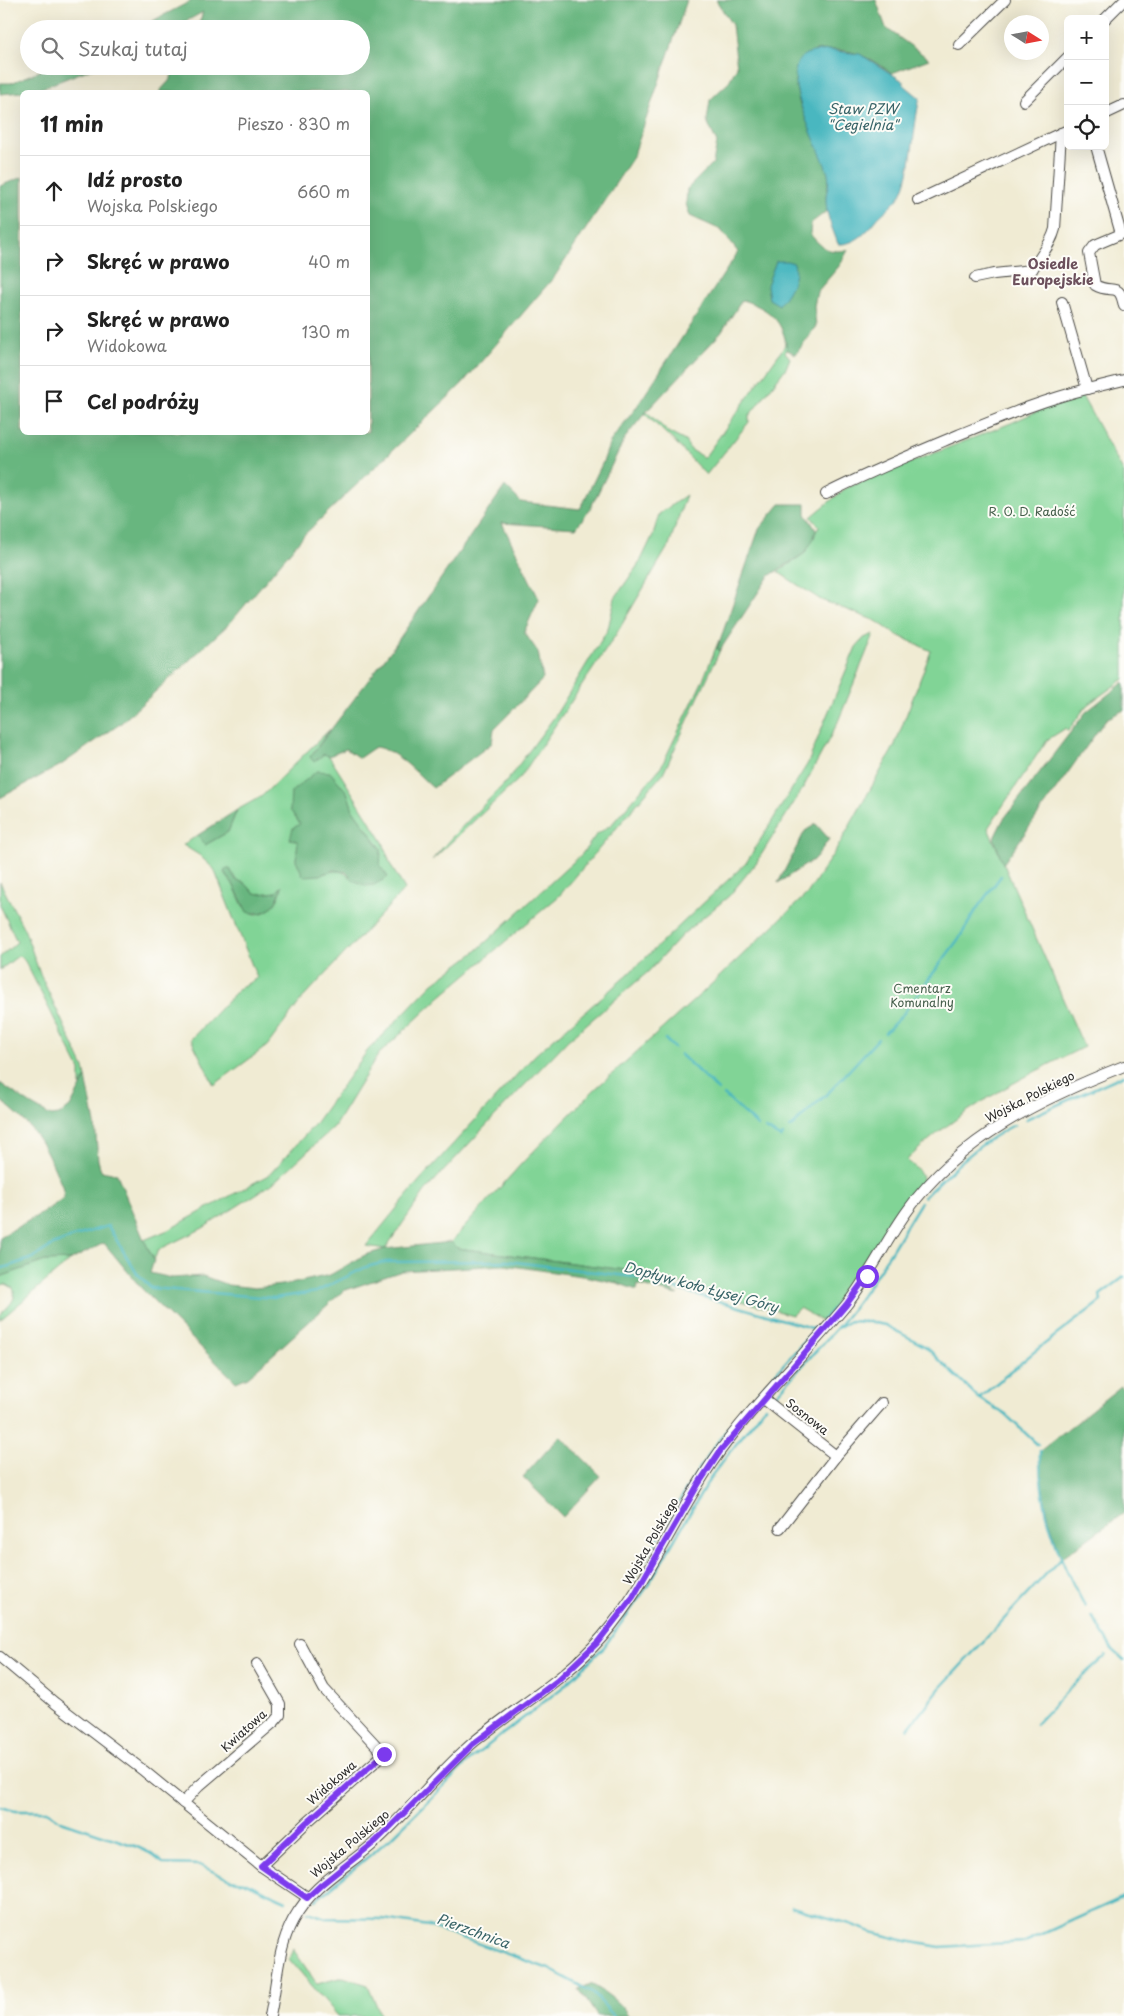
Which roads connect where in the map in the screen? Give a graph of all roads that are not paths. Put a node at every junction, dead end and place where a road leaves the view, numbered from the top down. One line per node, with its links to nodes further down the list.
1 (1005, 0): 4 (street)
2 (1124, 0): 3 (street)
3 (1109, 15)
4 (959, 45)
5 (1065, 60): 6 (street)
6 (1024, 101)
7 (1124, 105): 8 (street)
8 (1109, 112)
9 (1064, 131): 11 (street); 12 (street)
10 (1097, 150): 14 (street)
11 (918, 200)
12 (975, 278)
13 (1062, 302): 16 (street)
14 (1124, 306)
15 (1124, 380): 16 (street)
16 (1087, 389): 17 (street)
17 (826, 494)
18 (1124, 1066): 19 (street, Wojska Polskiego)
19 (764, 1398): 21 (street, Sosnowa); 28 (street, Wojska Polskiego)
20 (882, 1402): 21 (street)
21 (836, 1456): 22 (street)
22 (780, 1528)
23 (300, 1644): 27 (street, Widokowa)
24 (0, 1657): 26 (street)
25 (257, 1664): 26 (street, Kwiatowa)
26 (183, 1803): 27 (street)
27 (261, 1866): 28 (street)
28 (307, 1898): 29 (street)
29 (270, 2016)

